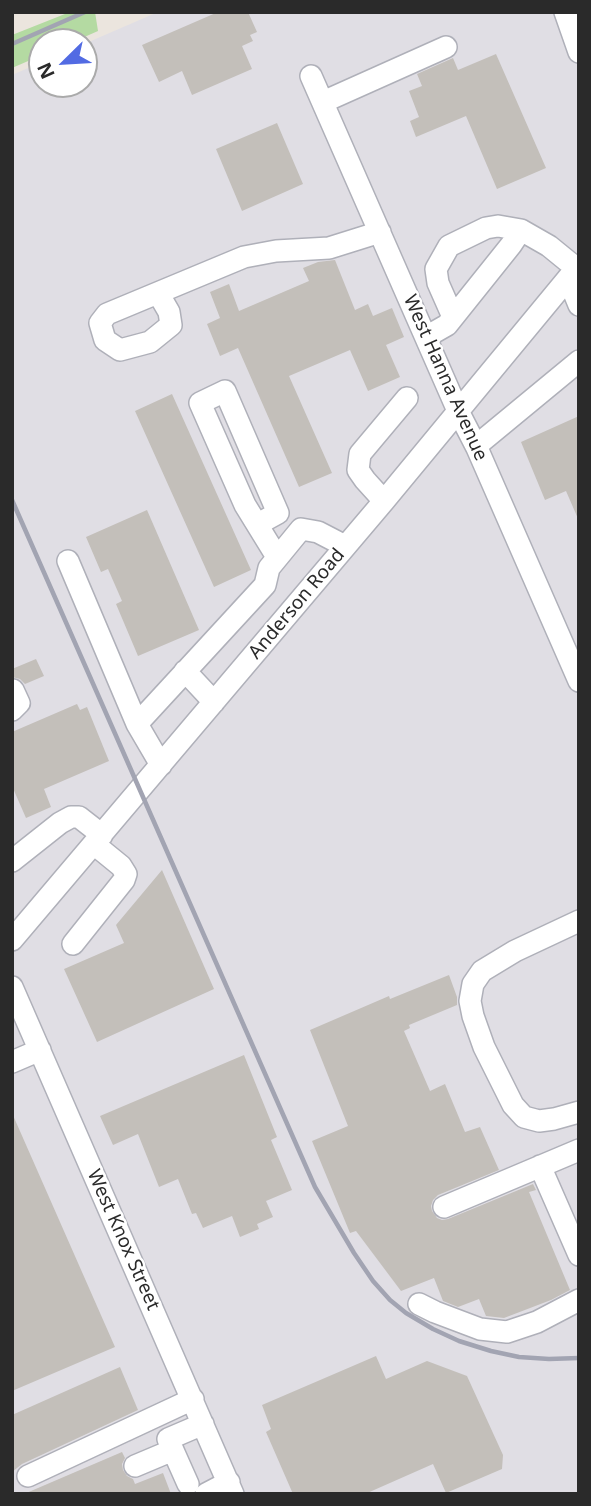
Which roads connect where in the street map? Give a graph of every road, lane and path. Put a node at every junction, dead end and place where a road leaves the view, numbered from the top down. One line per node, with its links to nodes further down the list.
1 (565, 12): 2 (street)
2 (577, 42)
3 (446, 47): 5 (street)
4 (311, 76): 5 (street, West Hanna Avenue)
5 (323, 102): 7 (street, West Hanna Avenue)
6 (521, 230): 8 (street); 11 (street); 11 (street)
7 (380, 232): 9 (street); 12 (street, West Hanna Avenue)
8 (574, 270): 10 (street); 15 (street, Anderson Road)
9 (158, 293)
10 (579, 305)
11 (453, 317): 12 (street)
12 (426, 337): 15 (street, West Hanna Avenue)
13 (579, 361): 16 (street)
14 (407, 398): 17 (street)
15 (458, 411): 16 (street, West Hanna Avenue); 17 (street, Anderson Road)
16 (476, 446): 25 (street, West Hanna Avenue)
17 (384, 500): 19 (street, Anderson Road)
18 (258, 524): 18 (street); 20 (street)
19 (345, 546): 20 (street); 23 (street, Anderson Road)
20 (278, 557): 22 (street)
21 (68, 561): 29 (street)
22 (265, 585): 23 (street); 24 (street)
23 (291, 611): 27 (street, Anderson Road)
24 (185, 671): 27 (street); 29 (street)
25 (579, 681)
26 (13, 690): 28 (street)
27 (214, 702): 30 (street, Anderson Road)
28 (12, 710)
29 (137, 724): 30 (street)
30 (161, 765): 31 (street, Anderson Road)
31 (98, 839): 32 (street); 34 (street, Anderson Road); 35 (street)
32 (12, 861)
33 (579, 921): 39 (street)
34 (12, 940)
35 (73, 944)
36 (12, 987): 37 (street, West Knox Street)
37 (40, 1050): 38 (street); 46 (street, West Knox Street)
38 (12, 1062)
39 (579, 1112)
40 (579, 1150): 41 (street)
41 (540, 1166): 42 (street); 43 (street)
42 (444, 1207)
43 (576, 1242)
44 (579, 1300): 45 (street)
45 (419, 1304)
46 (192, 1399): 47 (street, West Knox Street); 50 (street)
47 (203, 1424): 48 (street); 51 (street, West Knox Street)
48 (173, 1450): 49 (street); 52 (street)
49 (135, 1466)
50 (28, 1476)
51 (231, 1488): 52 (street)
52 (197, 1489)

